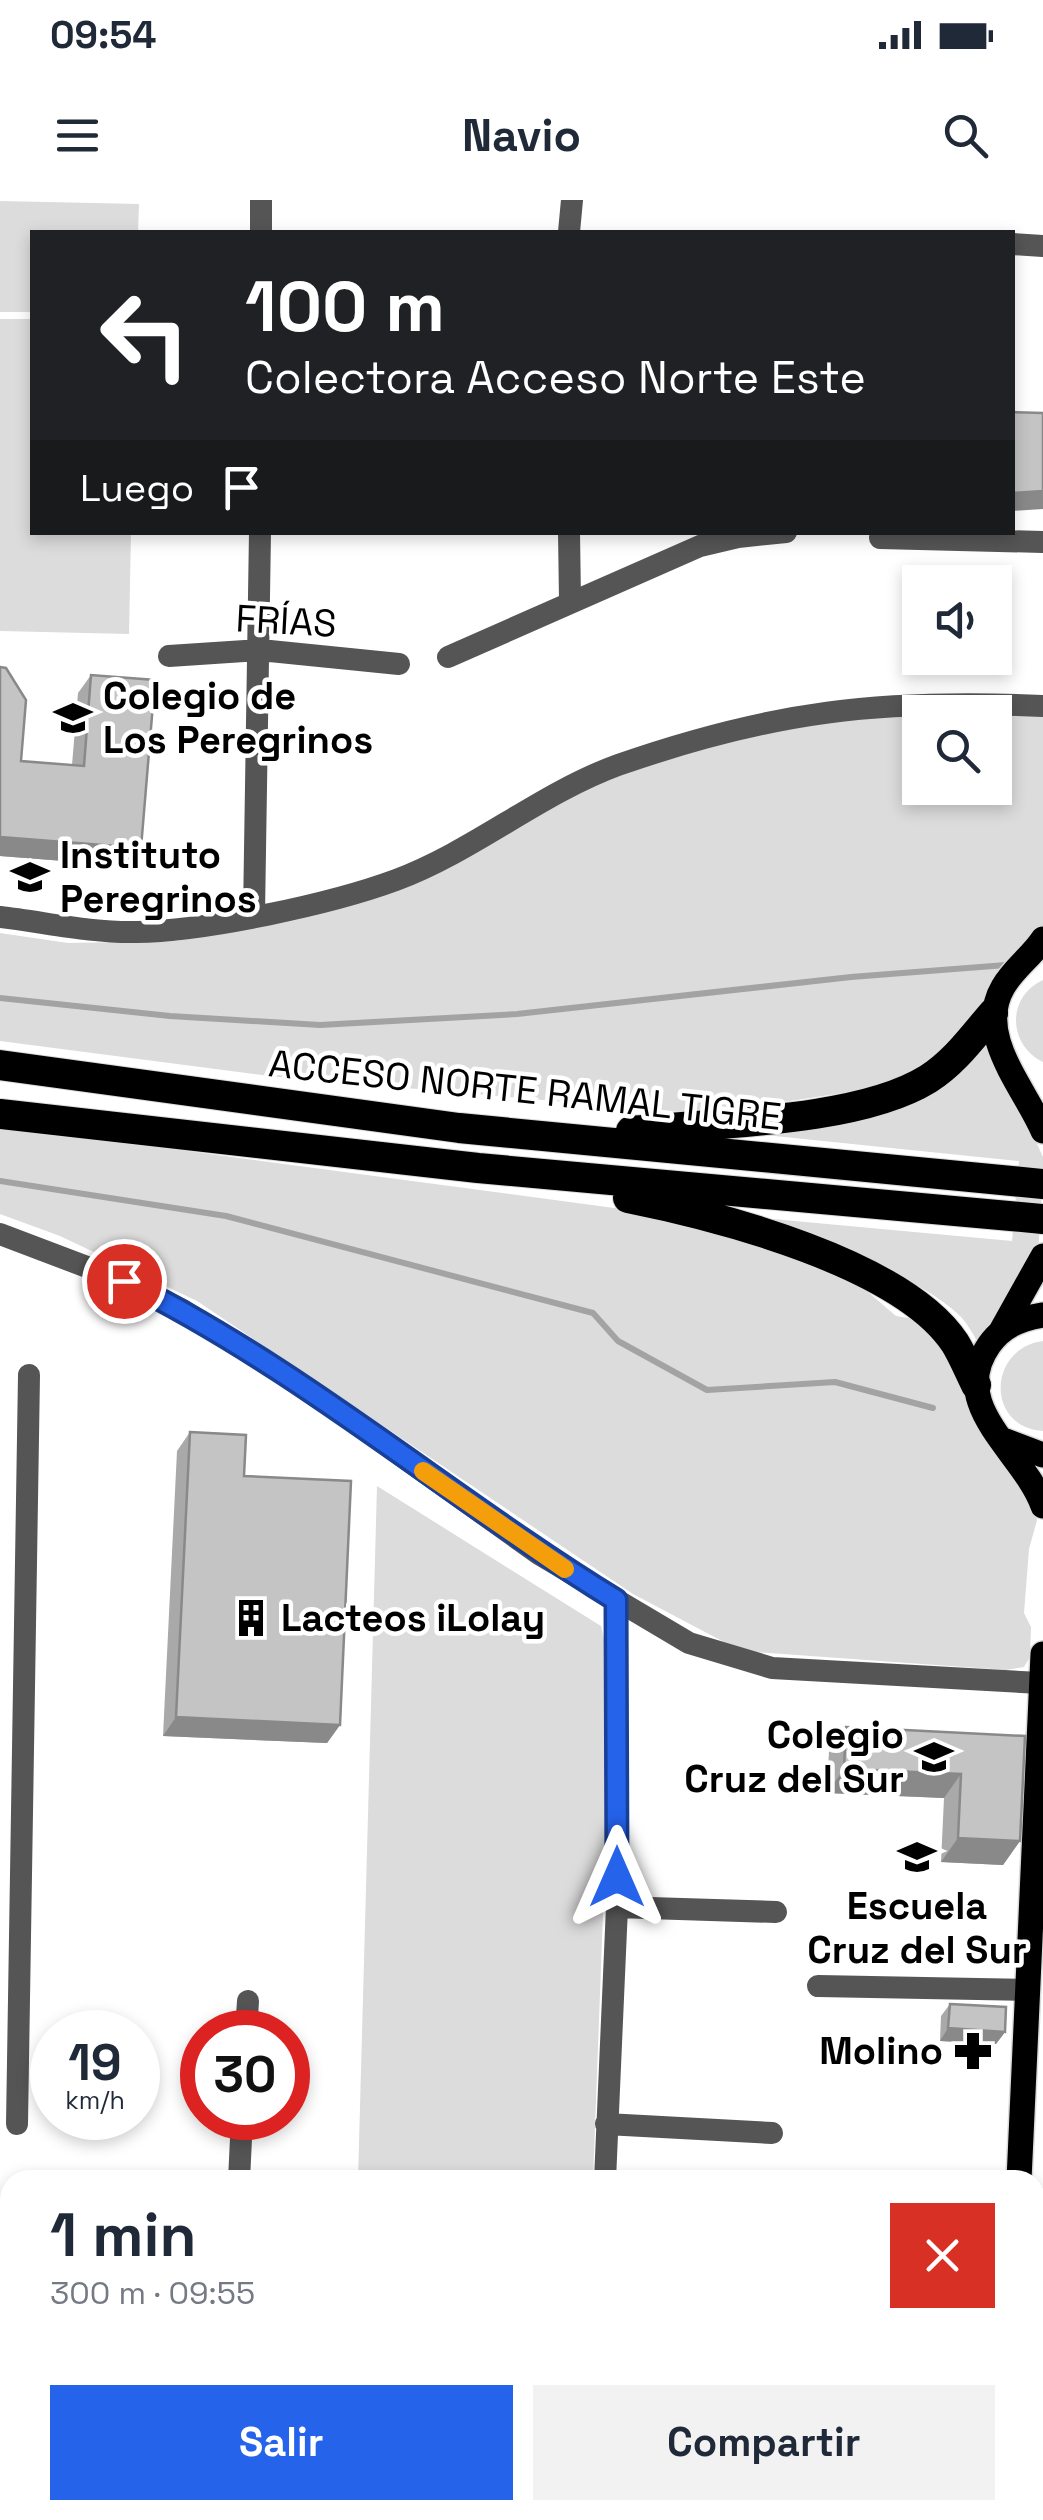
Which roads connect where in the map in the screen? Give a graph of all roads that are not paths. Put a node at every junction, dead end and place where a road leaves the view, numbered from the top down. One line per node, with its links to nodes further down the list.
1 (261, 200): 3 (street)
2 (572, 200): 4 (street)
3 (261, 230)
4 (569, 230)
5 (1015, 244): 6 (street)
6 (1043, 246)
7 (260, 535): 13 (street)
8 (569, 535): 12 (street)
9 (750, 535): 12 (street)
10 (880, 538): 11 (street)
11 (1043, 542)
12 (570, 600): 15 (street)
13 (260, 650): 14 (street, FRÍAS); 16 (street, FRÍAS); 18 (street)
14 (170, 656)
15 (448, 657)
16 (399, 664)
17 (1043, 706): 18 (street)
18 (254, 914): 19 (street)
19 (0, 917)
20 (1043, 938): 22 (main road)
21 (1043, 955): 22 (main road)
22 (1014, 972): 23 (main road)
23 (993, 1012): 24 (main road); 28 (highway)
24 (1004, 1055): 26 (main road); 29 (main road)
25 (0, 1065): 28 (highway, ACCESO NORTE RAMAL TIGRE)
26 (1043, 1085)
27 (0, 1114): 30 (highway, ACCESO NORTE RAMAL TIGRE)
28 (458, 1128): 31 (highway, ACCESO NORTE RAMAL TIGRE)
29 (1043, 1130)
30 (478, 1168): 32 (highway, ACCESO NORTE RAMAL TIGRE); 38 (highway)
31 (1043, 1184)
32 (1043, 1219)
33 (0, 1234): 42 (street)
34 (1043, 1256): 36 (main road)
35 (1043, 1315): 36 (main road)
36 (1001, 1331): 38 (main road)
37 (29, 1375): 47 (street)
38 (976, 1385): 39 (main road)
39 (1002, 1440): 40 (main road); 41 (main road)
40 (1043, 1454)
41 (1043, 1506)
42 (616, 1600): 44 (street); 45 (street)
43 (1043, 1654): 44 (main road)
44 (1040, 1683): 49 (main road)
45 (617, 1908): 46 (street); 53 (street)
46 (776, 1912)
47 (10, 1955): 52 (street)
48 (818, 1986): 49 (street)
49 (1026, 1990): 58 (main road)
50 (248, 2001): 51 (street)
51 (247, 2010)
52 (17, 2124)
53 (606, 2124): 54 (street); 57 (street)
54 (772, 2133)
55 (241, 2140): 56 (street)
56 (239, 2170)
57 (604, 2170)
58 (1019, 2170)

